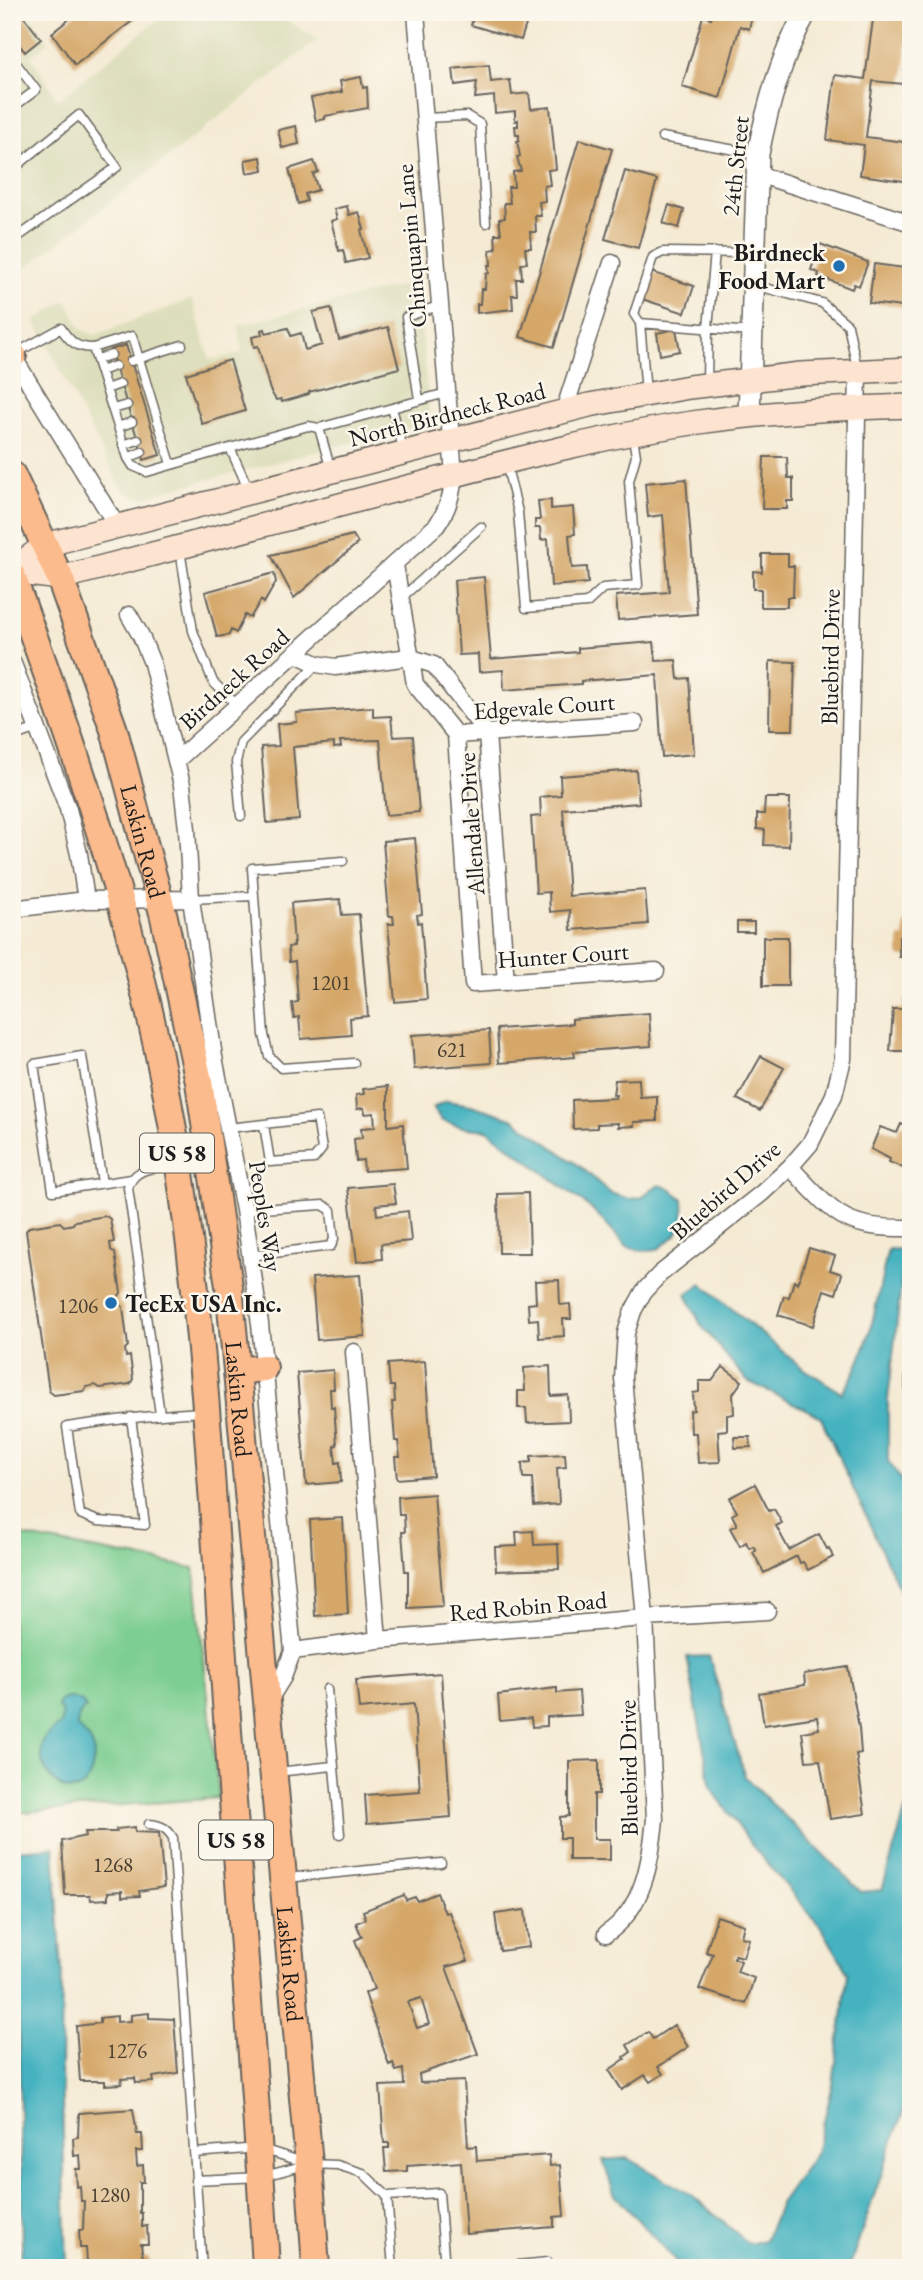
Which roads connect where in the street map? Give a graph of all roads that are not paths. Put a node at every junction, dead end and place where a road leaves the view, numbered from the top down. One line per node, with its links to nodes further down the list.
1 (416, 12): 5 (street, Chinquapin Lane)
2 (806, 12): 7 (street, 24th Street)
3 (12, 58): 4 (lane)
4 (12, 108)
5 (424, 118): 9 (lane); 16 (street, Chinquapin Lane)
6 (662, 137): 7 (lane)
7 (757, 164): 10 (street); 13 (street, 24th Street)
8 (12, 170): 11 (lane)
9 (486, 223)
10 (911, 223)
11 (12, 242)
12 (715, 252): 13 (lane); 17 (lane); 18 (lane)
13 (754, 253): 15 (street, 24th Street)
14 (612, 263): 42 (street)
15 (752, 285): 19 (street, 24th Street); 29 (lane)
16 (439, 306): 34 (street, Chinquapin Lane); 36 (lane)
17 (640, 323): 18 (lane); 35 (lane)
18 (708, 328): 19 (lane); 32 (lane)
19 (751, 332): 30 (street, 24th Street)
20 (182, 345): 25 (lane)
21 (93, 348): 22 (lane); 24 (lane); 25 (lane)
22 (12, 355): 61 (street)
23 (111, 355): 24 (lane)
24 (97, 359): 28 (lane)
25 (135, 360): 56 (lane)
26 (115, 366): 28 (lane)
27 (911, 369): 29 (main road, North Birdneck Road)
28 (100, 371): 33 (lane)
29 (858, 371): 30 (main road, North Birdneck Road); 39 (street, Bluebird Drive)
30 (749, 380): 32 (main road, North Birdneck Road); 43 (street, 24th Street)
31 (120, 384): 33 (lane)
32 (707, 385): 35 (main road, North Birdneck Road)
33 (106, 388): 41 (lane)
34 (446, 393): 36 (lane); 48 (street, Chinquapin Lane)
35 (646, 395): 42 (main road, North Birdneck Road)
36 (419, 399): 40 (lane)
37 (127, 405): 41 (lane)
38 (911, 406): 39 (main road)
39 (857, 407): 43 (main road); 96 (street, Bluebird Drive)
40 (392, 408): 46 (lane); 53 (lane)
41 (113, 409): 45 (lane)
42 (564, 411): 48 (main road, North Birdneck Road)
43 (749, 416): 47 (main road)
44 (132, 422): 45 (lane)
45 (118, 427): 50 (lane)
46 (319, 428): 51 (lane); 57 (lane)
47 (633, 433): 55 (main road); 55 (lane)
48 (451, 439): 53 (main road, North Birdneck Road); 59 (street, Chinquapin Lane)
49 (138, 440): 50 (lane)
50 (123, 445): 54 (lane)
51 (230, 448): 56 (lane); 60 (lane)
52 (142, 452): 54 (lane)
53 (404, 452): 57 (main road, North Birdneck Road)
54 (128, 458): 56 (lane)
55 (506, 463): 59 (main road)
56 (172, 464)
57 (331, 470): 60 (main road, North Birdneck Road)
58 (12, 475): 63 (main road, Laskin Road / US 58)
59 (454, 475): 64 (main road); 65 (street, Birdneck Road)
60 (250, 492): 61 (main road, North Birdneck Road)
61 (117, 526): 63 (main road, North Birdneck Road)
62 (481, 527): 68 (lane)
63 (44, 545): 66 (main road, North Birdneck Road); 67 (main road, Laskin Road / US 58)
64 (180, 547): 67 (main road); 74 (lane)
65 (395, 565): 68 (street, Allendale Drive); 70 (street, Birdneck Road)
66 (12, 573): 67 (main road); 84 (main road, Laskin Road / US 58)
67 (60, 578): 85 (main road, Laskin Road / US 58)
68 (400, 599): 71 (street, Allendale Drive)
69 (129, 615): 80 (street)
70 (296, 654): 73 (street); 74 (street, Birdneck Road)
71 (410, 657): 73 (street); 77 (street, Allendale Drive); 78 (street, Allendale Drive)
72 (12, 661): 76 (street)
73 (317, 664): 81 (lane)
74 (238, 706): 80 (street, Birdneck Road)
75 (635, 723): 77 (street, Edgevale Court)
76 (37, 728): 79 (lane); 87 (street)
77 (488, 734): 78 (street, Edgevale Court); 90 (street, Allendale Drive)
78 (456, 735): 91 (street, Allendale Drive)
79 (12, 737)
80 (177, 761): 86 (street, Birdneck Road)
81 (241, 816)
82 (343, 862): 83 (lane)
83 (254, 896): 86 (lane); 92 (lane)
84 (120, 898): 85 (street); 87 (street); 95 (main road, Laskin Road / US 58)
85 (159, 898): 86 (street); 104 (main road, Laskin Road / US 58)
86 (191, 899): 94 (street, Peoples Way)
87 (86, 900): 88 (street)
88 (12, 909)
89 (656, 971): 90 (street, Hunter Court)
90 (506, 982): 91 (street, Hunter Court)
91 (473, 984)
92 (354, 1063)
93 (264, 1125): 93 (lane); 94 (lane)
94 (228, 1128): 99 (street, Peoples Way)
95 (179, 1164): 97 (lane); 106 (main road, Laskin Road / US 58)
96 (790, 1167): 100 (street); 110 (street, Bluebird Drive)
97 (131, 1179): 98 (lane); 107 (lane)
98 (102, 1183): 98 (lane)
99 (243, 1210): 101 (street, Peoples Way); 101 (lane)
100 (911, 1228)
101 (250, 1256): 103 (street, Peoples Way)
102 (354, 1352): 111 (street)
103 (264, 1368): 104 (main road); 112 (street, Peoples Way)
104 (237, 1371): 105 (main road, Laskin Road / US 58)
105 (241, 1408): 106 (main road); 114 (main road, Laskin Road / US 58)
106 (207, 1412): 107 (lane); 122 (main road, Laskin Road / US 58)
107 (160, 1414): 108 (lane)
108 (131, 1418): 108 (lane)
109 (768, 1611): 110 (street, Red Robin Road)
110 (645, 1618): 111 (street, Red Robin Road); 121 (street, Bluebird Drive)
111 (379, 1640): 112 (street, Red Robin Road)
112 (293, 1651): 114 (street, Peoples Way)
113 (327, 1689): 115 (lane)
114 (267, 1703): 116 (main road, Laskin Road / US 58)
115 (333, 1766): 116 (lane); 118 (lane)
116 (274, 1773): 120 (main road, Laskin Road / US 58)
117 (149, 1824): 123 (lane)
118 (340, 1834)
119 (441, 1863): 120 (lane)
120 (284, 1879): 124 (main road, Laskin Road / US 58)
121 (606, 1934)
122 (259, 2148): 123 (lane); 124 (lane); 125 (main road, Laskin Road / US 58)
123 (194, 2152): 126 (lane)
124 (309, 2164): 125 (lane); 127 (lane); 130 (main road, Laskin Road / US 58)
125 (261, 2177): 126 (lane); 129 (main road, Laskin Road / US 58)
126 (195, 2180): 128 (lane)
127 (387, 2196): 131 (lane); 132 (lane)
128 (202, 2268)
129 (266, 2268)
130 (316, 2268)
131 (393, 2268)
132 (445, 2268)
133 (489, 2268): 134 (lane)
134 (548, 2268)

